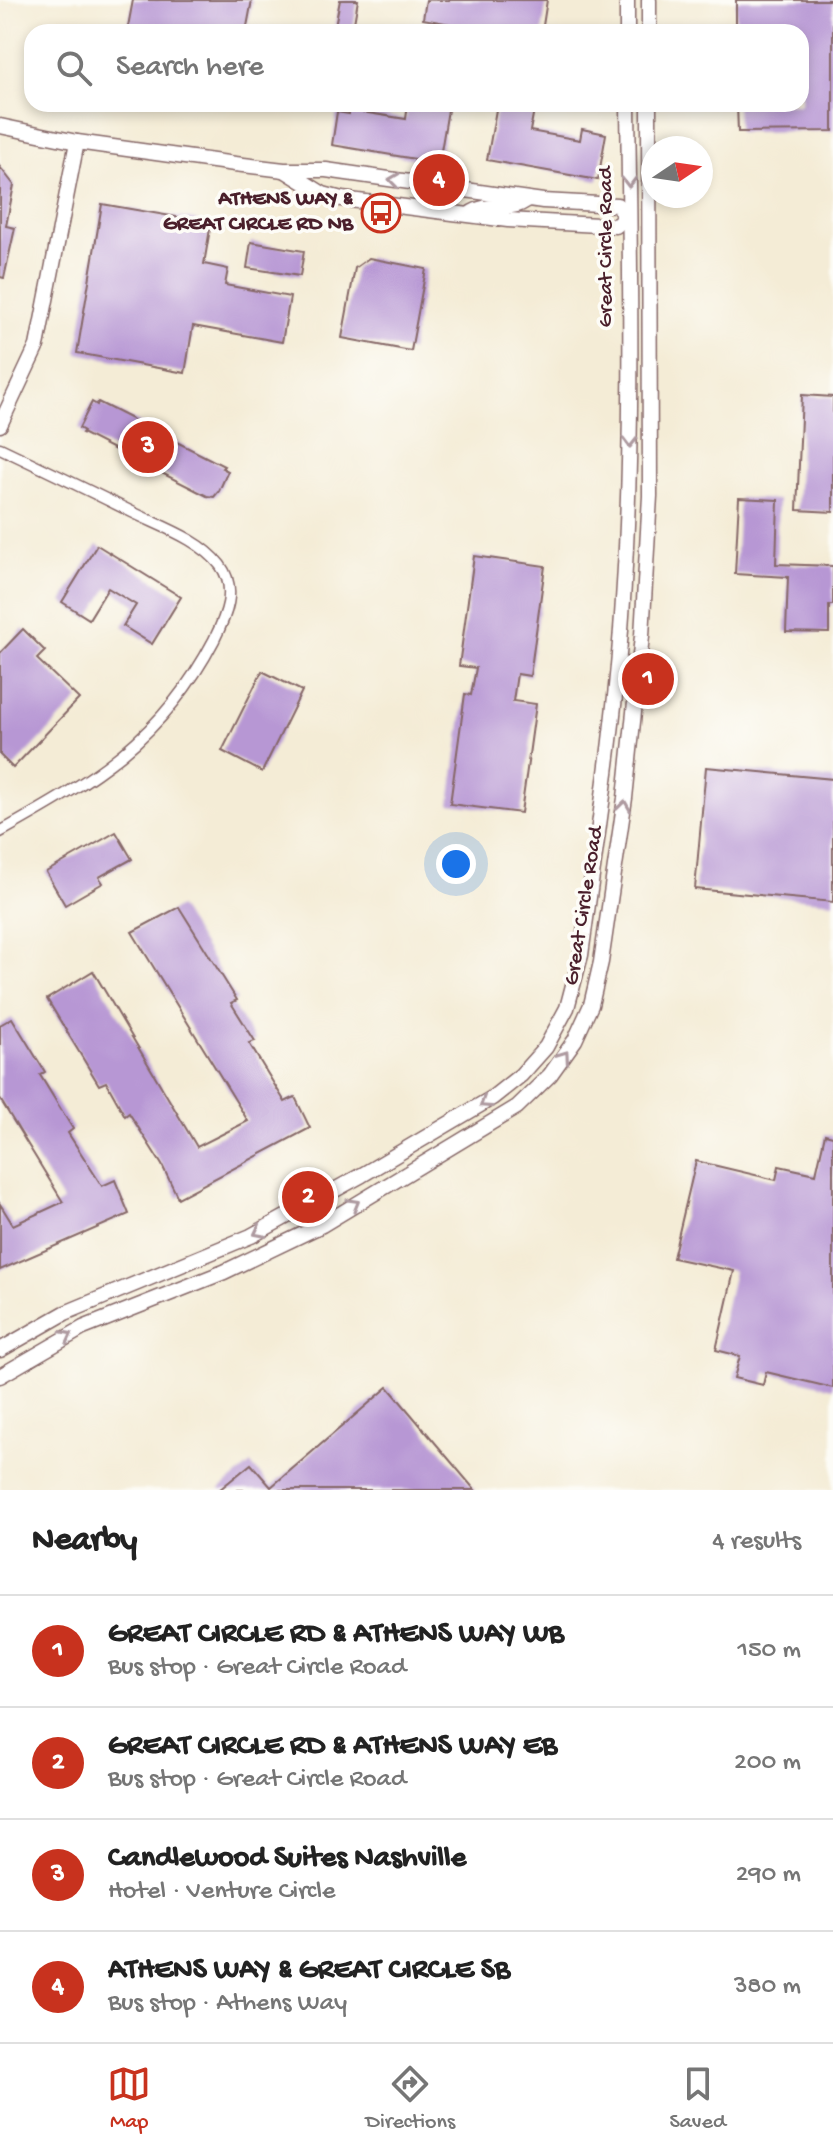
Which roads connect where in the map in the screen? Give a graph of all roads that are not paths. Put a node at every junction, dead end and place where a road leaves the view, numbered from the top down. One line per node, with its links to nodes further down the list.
1 (627, 0): 3 (street)
2 (649, 0): 4 (street)
3 (627, 24)
4 (649, 24)
5 (628, 112): 12 (street, Great Circle Road, one-way to 12)
6 (649, 112): 13 (street, Great Circle Road)
7 (0, 126): 8 (street)
8 (77, 142): 9 (street); 14 (street)
9 (284, 170): 10 (street, one-way to 9); 11 (street)
10 (528, 199): 11 (street); 12 (street)
11 (469, 215): 12 (street)
12 (627, 218): 13 (street); 17 (street, Great Circle Road, one-way to 17)
13 (651, 218): 18 (street, Great Circle Road, one-way to 13)
14 (0, 425)
15 (0, 448): 16 (street)
16 (0, 832)
17 (0, 1350)
18 (0, 1376)

